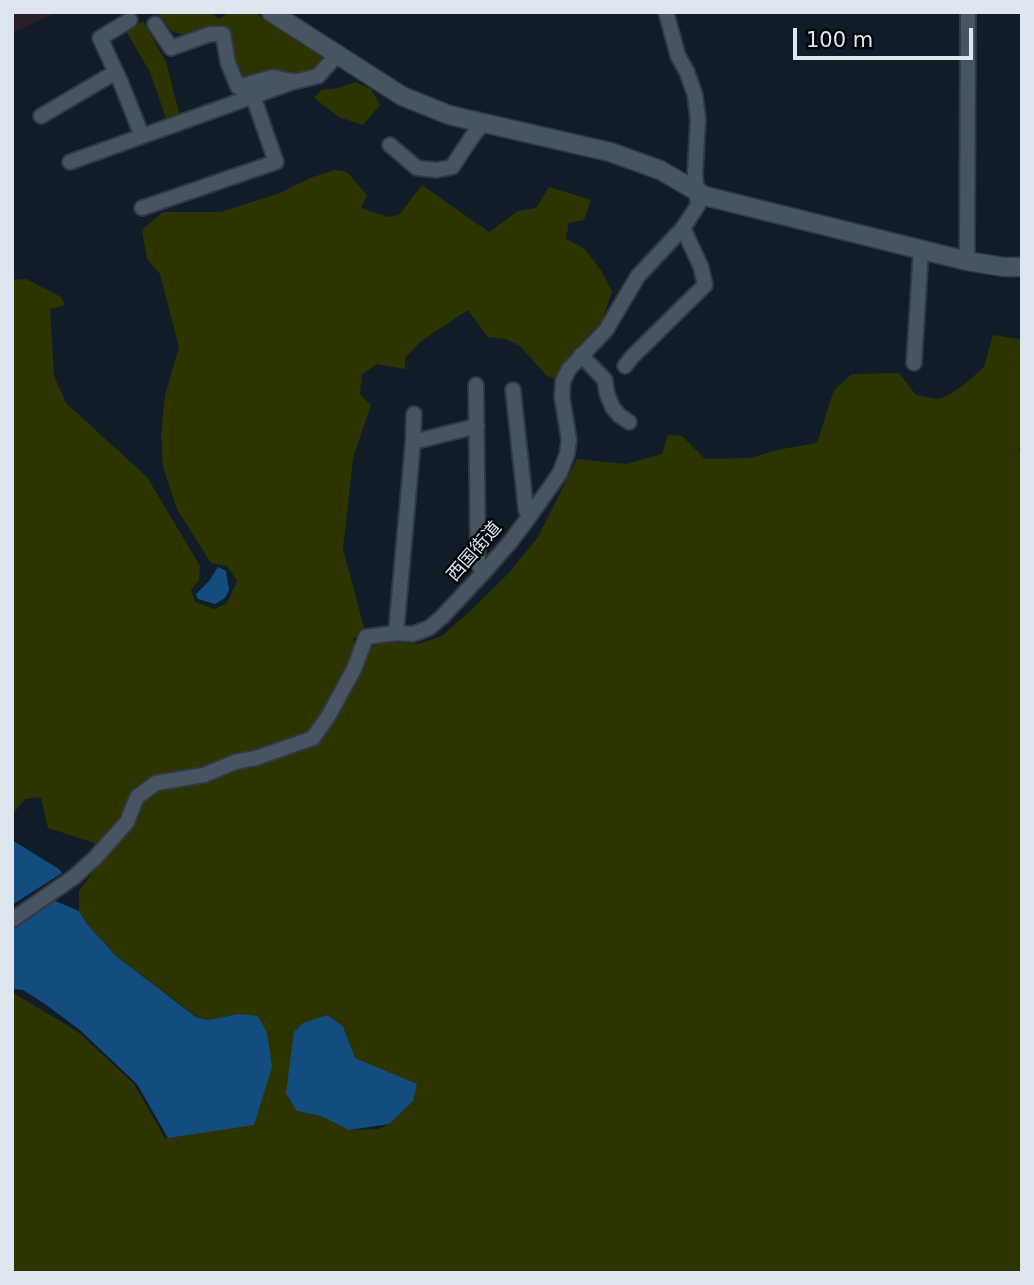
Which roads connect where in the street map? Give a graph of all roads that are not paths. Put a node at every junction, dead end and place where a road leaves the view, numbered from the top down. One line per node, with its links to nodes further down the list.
1 (666, 12): 15 (street, 西国街道)
2 (968, 12): 19 (street)
3 (274, 13): 6 (street)
4 (130, 20): 7 (street)
5 (155, 24): 8 (street)
6 (337, 55): 8 (street); 11 (street)
7 (116, 72): 10 (street); 12 (street)
8 (293, 82): 9 (street)
9 (253, 96): 12 (street); 16 (street)
10 (41, 116)
11 (484, 124): 13 (street); 15 (street)
12 (142, 136): 14 (street)
13 (390, 145)
14 (70, 162)
15 (697, 192): 17 (street, 西国街道); 18 (street)
16 (142, 208)
17 (683, 228): 21 (street, 西国街道); 23 (street)
18 (921, 250): 19 (street); 22 (street)
19 (967, 261): 20 (street)
20 (1022, 267)
21 (581, 355): 27 (street); 30 (street, 西国街道)
22 (914, 363)
23 (625, 366)
24 (476, 385): 28 (street)
25 (513, 390): 30 (street)
26 (414, 414): 29 (street)
27 (629, 422)
28 (477, 426): 29 (street); 31 (street)
29 (413, 442): 32 (street)
30 (529, 517): 31 (street, 西国街道)
31 (484, 572): 32 (street, 西国街道)
32 (396, 633): 33 (street, 西国街道)
33 (12, 920)

